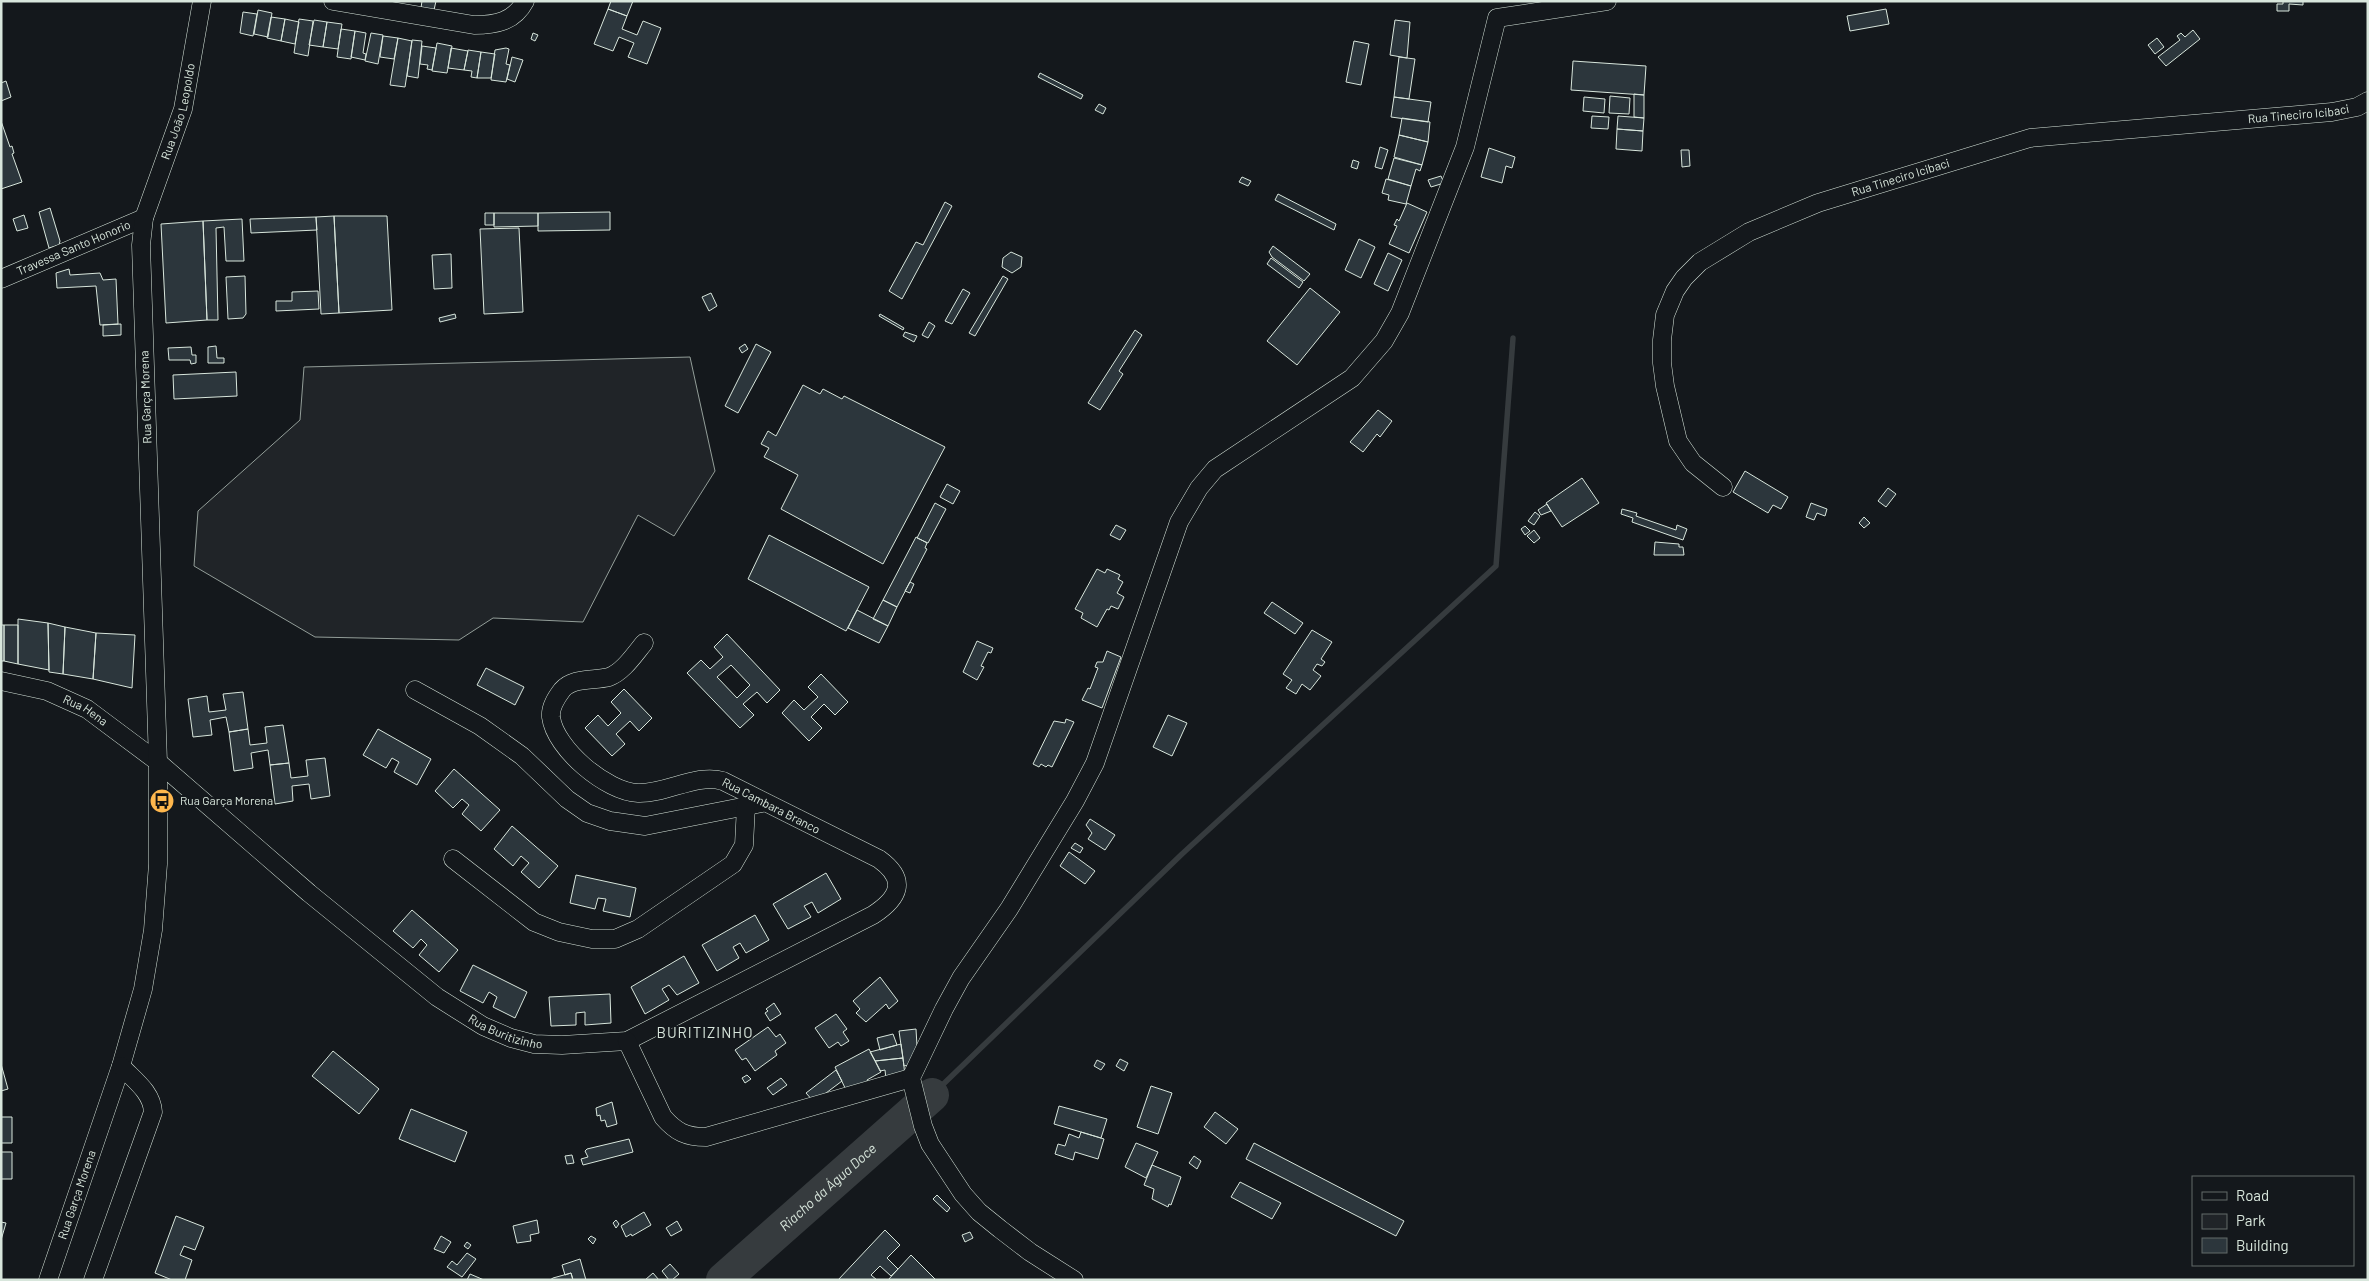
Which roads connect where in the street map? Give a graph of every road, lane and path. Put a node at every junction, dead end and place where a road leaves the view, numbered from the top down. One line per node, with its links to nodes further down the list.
1 (202, 1): 7 (street, Rua João Leopoldo)
2 (333, 1): 3 (street)
3 (525, 1)
4 (1607, 1): 5 (street)
5 (1498, 10): 19 (street)
6 (2368, 101): 9 (street, Rua Tineciro Icibaci)
7 (144, 218): 8 (street, Travessa Santo Honorio); 13 (street, Rua Garça Morena)
8 (1, 279)
9 (1723, 487)
10 (644, 643): 14 (street, Rua Cambara Branco)
11 (1, 681): 13 (street, Rua Hena)
12 (416, 690): 14 (street)
13 (158, 762): 17 (street, Rua Buritizinho); 18 (street, Rua Garça Morena)
14 (754, 804): 15 (street); 16 (street, Rua Cambara Branco)
15 (453, 859)
16 (898, 883): 17 (street, Rua Buritizinho)
17 (627, 1041): 19 (street)
18 (121, 1066): 20 (street, Rua Garça Morena); 21 (street)
19 (911, 1078): 22 (street)
20 (48, 1280)
21 (93, 1280)
22 (1074, 1280)

